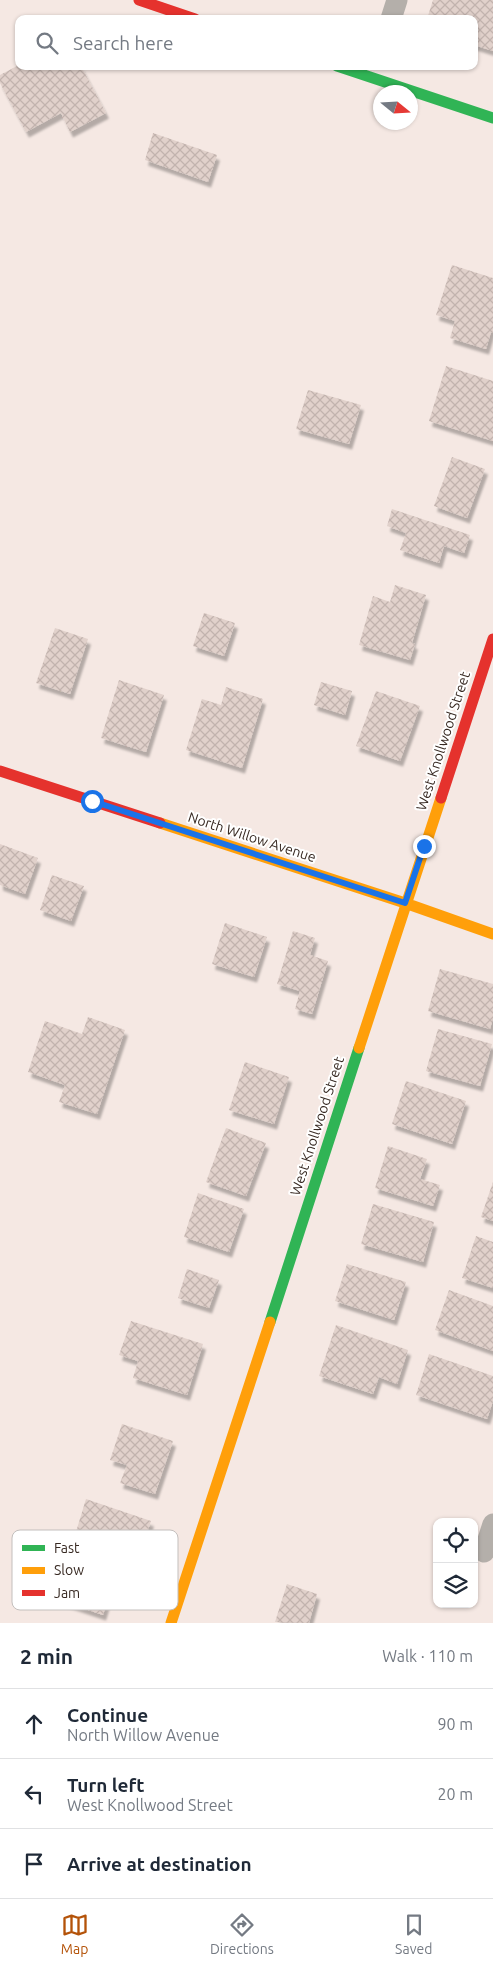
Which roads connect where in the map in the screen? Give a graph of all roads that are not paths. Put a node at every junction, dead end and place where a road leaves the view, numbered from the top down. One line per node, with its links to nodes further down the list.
1 (138, 0): 3 (street)
2 (397, 0): 4 (street)
3 (183, 15)
4 (392, 15)
5 (374, 72): 6 (street)
6 (493, 118)
7 (493, 639): 9 (street, West Knollwood Street)
8 (0, 771): 9 (street, North Willow Avenue)
9 (405, 903): 10 (street, North Willow Avenue); 13 (street, West Knollwood Street)
10 (493, 934)
11 (493, 1524): 12 (street)
12 (484, 1552)
13 (178, 1601)
14 (175, 1610): 15 (street, West Knollwood Street)
15 (171, 1623)

